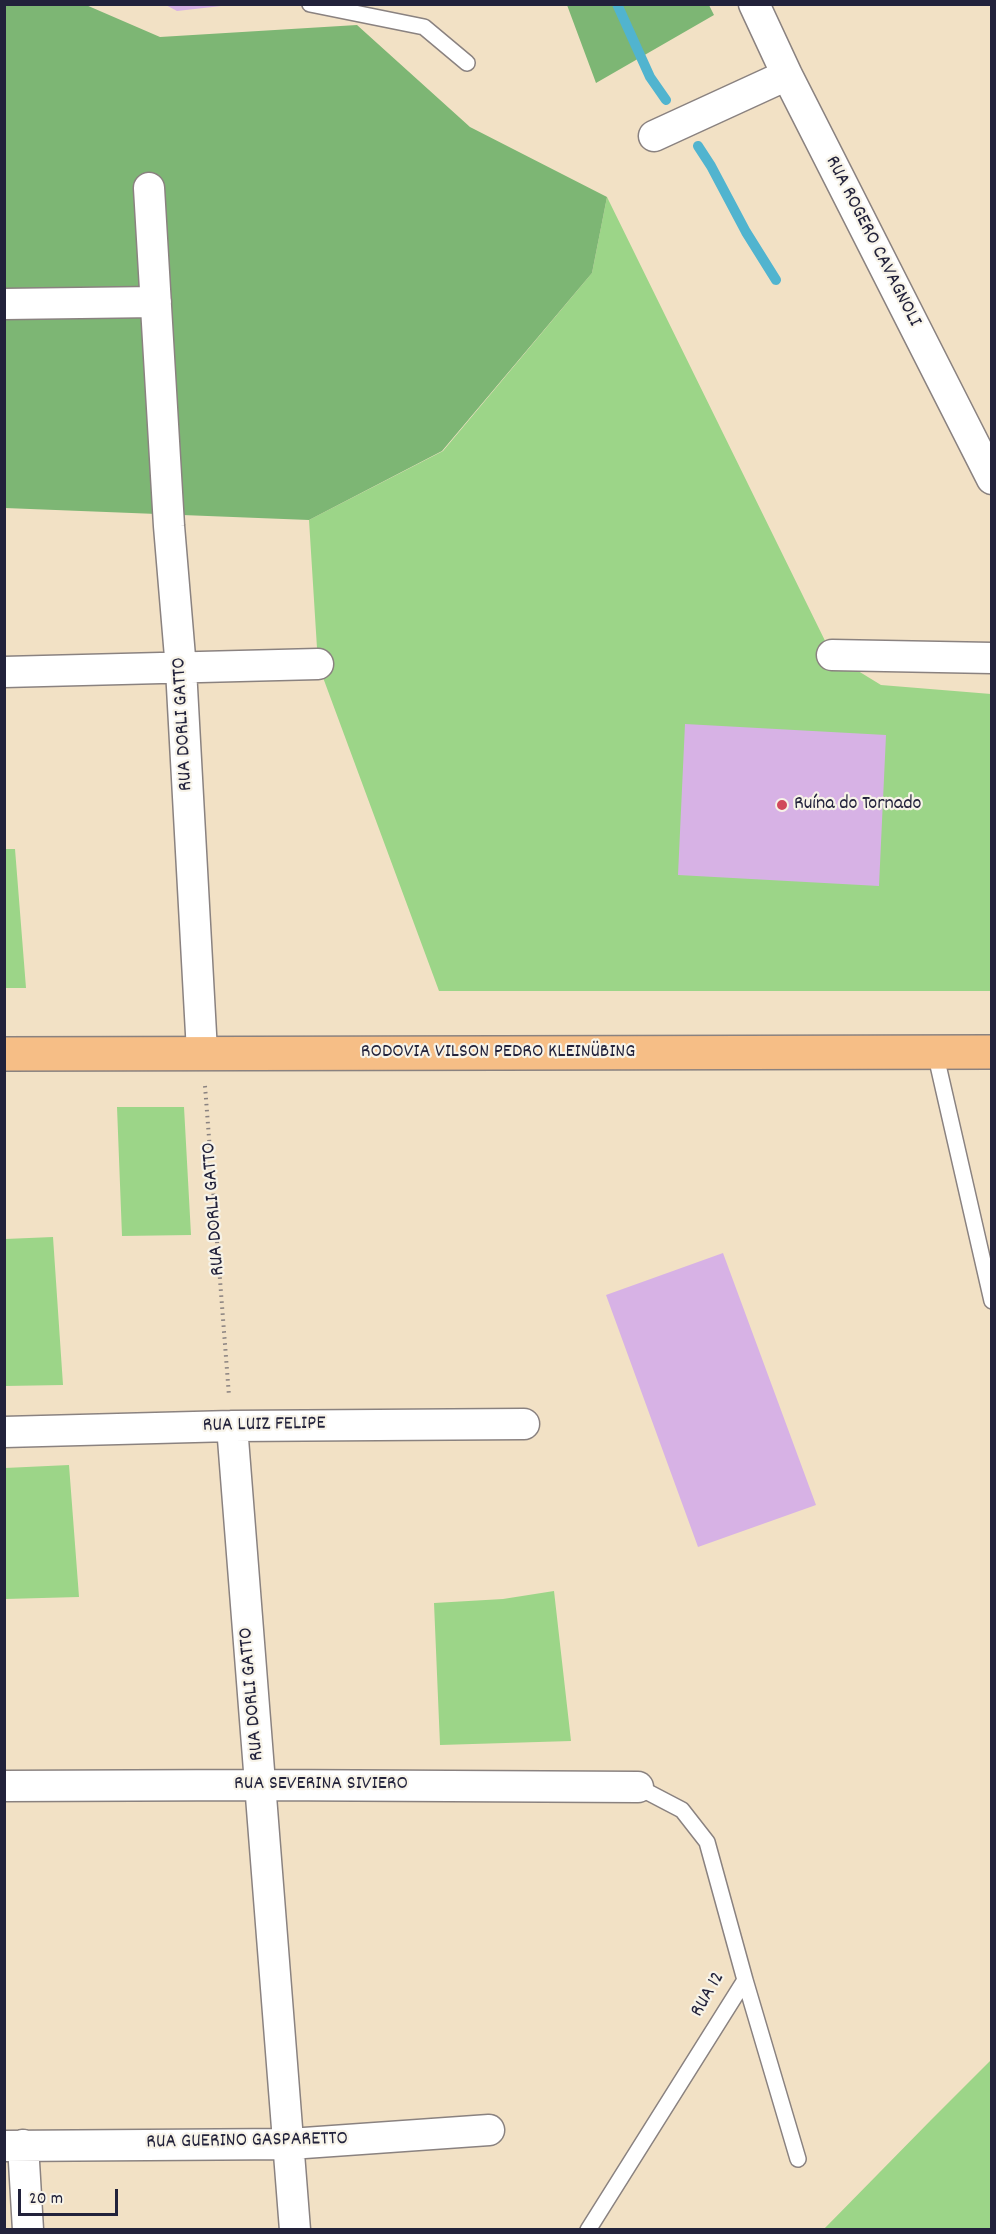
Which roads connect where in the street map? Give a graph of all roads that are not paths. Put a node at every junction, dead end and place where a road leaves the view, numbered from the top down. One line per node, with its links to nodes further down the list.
1 (310, 4): 3 (lane)
2 (754, 4): 4 (street, RUA ROGERO CAVAGNOLI)
3 (466, 63)
4 (787, 75): 5 (street); 9 (street, RUA ROGERO CAVAGNOLI)
5 (654, 136)
6 (149, 188): 7 (street, RUA DORLI GATTO)
7 (156, 302): 8 (street); 13 (street, RUA DORLI GATTO)
8 (4, 304)
9 (992, 479)
10 (832, 655): 11 (street)
11 (992, 658)
12 (318, 664): 13 (street)
13 (181, 669): 14 (street); 15 (street, RUA DORLI GATTO)
14 (4, 672)
15 (202, 1052): 16 (main road, RODOVIA VILSON PEDRO KLEINÜBING); 18 (main road, RODOVIA VILSON PEDRO KLEINÜBING)
16 (935, 1052): 17 (main road, RODOVIA VILSON PEDRO KLEINÜBING); 19 (lane)
17 (992, 1052)
18 (4, 1054)
19 (992, 1301)
20 (524, 1424): 21 (street, RUA LUIZ FELIPE)
21 (232, 1426): 22 (street, RUA LUIZ FELIPE); 23 (street, RUA DORLI GATTO)
22 (4, 1432)
23 (261, 1785): 24 (street, RUA SEVERINA SIVIERO); 25 (street, RUA SEVERINA SIVIERO); 28 (street, RUA DORLI GATTO)
24 (4, 1786)
25 (638, 1787): 26 (lane, RUA 12)
26 (745, 1980): 30 (lane); 33 (lane, RUA 12)
27 (489, 2130): 28 (street, RUA GUERINO GASPARETTO)
28 (290, 2144): 29 (street, RUA GUERINO GASPARETTO); 32 (street, RUA DORLI GATTO)
29 (14, 2146): 31 (street)
30 (798, 2159)
31 (28, 2229)
32 (295, 2229)
33 (588, 2229)

